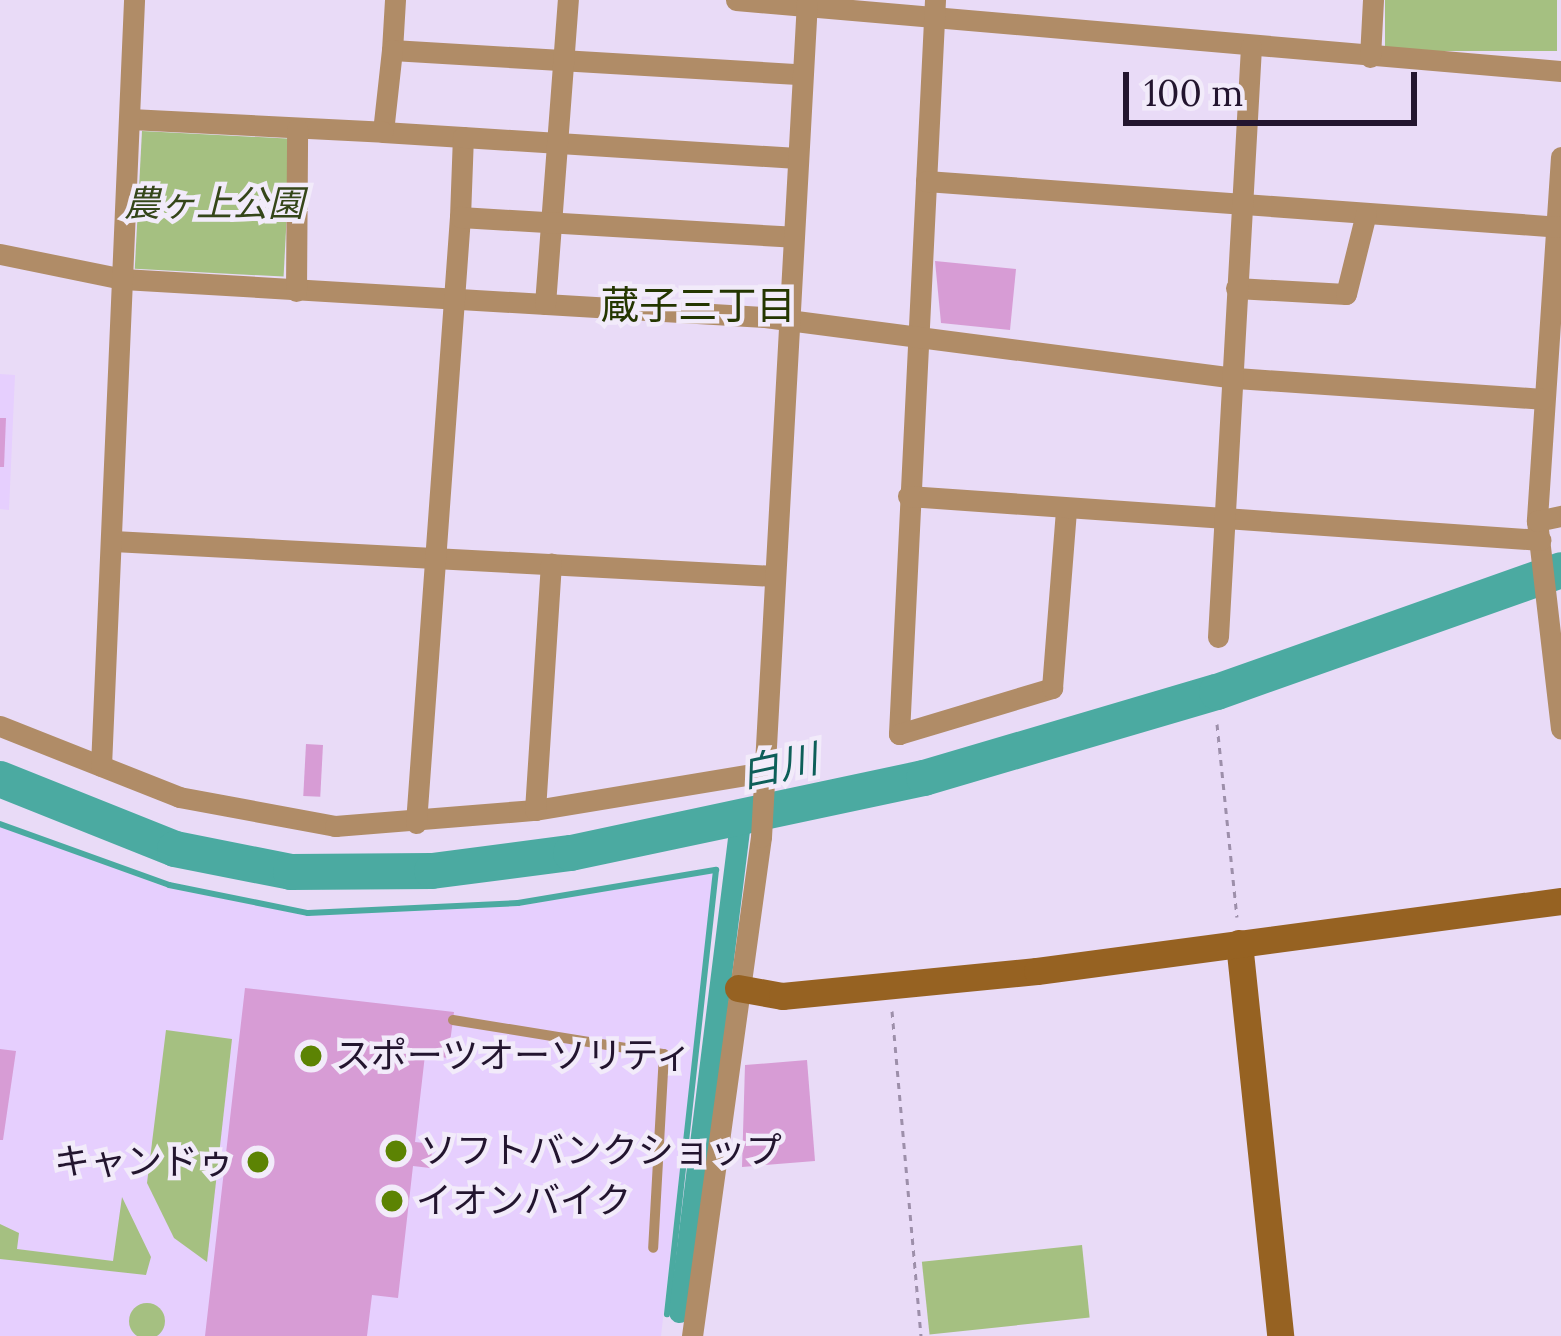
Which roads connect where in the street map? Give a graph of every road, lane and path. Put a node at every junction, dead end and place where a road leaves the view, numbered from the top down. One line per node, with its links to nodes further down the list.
1 (134, 0): 14 (street)
2 (395, 0): 9 (street)
3 (568, 0): 11 (street)
4 (736, 0): 6 (street)
5 (1373, 0): 10 (street)
6 (807, 3): 7 (street); 13 (street)
7 (934, 11): 8 (street); 21 (street)
8 (1251, 47): 10 (street); 22 (street)
9 (392, 50): 11 (street); 16 (street)
10 (1370, 57): 12 (street)
11 (564, 61): 13 (street); 18 (street)
12 (1561, 71)
13 (802, 74): 20 (street)
14 (130, 119): 15 (street); 29 (street)
15 (297, 129): 16 (street); 31 (street)
16 (383, 132): 17 (street)
17 (463, 137): 18 (street); 24 (street)
18 (556, 142): 20 (street); 25 (street)
19 (1561, 157): 26 (street)
20 (797, 158): 27 (street)
21 (926, 181): 22 (street); 35 (street)
22 (1240, 208): 23 (street); 30 (street)
23 (1366, 213): 26 (street); 30 (street)
24 (460, 217): 25 (street); 32 (street)
25 (551, 223): 27 (street); 33 (street)
26 (1558, 227): 37 (street)
27 (793, 237): 34 (street)
28 (0, 254): 29 (street)
29 (123, 279): 31 (street); 43 (street)
30 (1236, 288): 36 (street)
31 (296, 291): 32 (street)
32 (450, 297): 33 (street); 44 (street)
33 (545, 304): 34 (street)
34 (787, 320): 35 (street); 46 (street)
35 (915, 336): 36 (street); 38 (street)
36 (1236, 378): 37 (street); 41 (street)
37 (1542, 399): 42 (street)
38 (908, 496): 39 (street); 39 (street)
39 (1066, 509): 41 (street)
40 (1561, 516): 42 (street)
41 (1226, 518): 42 (street); 47 (street)
42 (1538, 531): 50 (street)
43 (113, 541): 44 (street); 51 (street)
44 (434, 556): 45 (street); 54 (street)
45 (551, 564): 46 (street); 53 (street)
46 (775, 576): 52 (street)
47 (1219, 637)
48 (1217, 724): 56 (path)
49 (0, 725): 51 (street)
50 (1561, 729)
51 (101, 766): 54 (street)
52 (765, 782): 53 (street); 58 (street)
53 (535, 811): 54 (street)
54 (416, 823)
55 (1561, 902): 56 (street)
56 (1240, 950): 57 (street); 63 (street)
57 (890, 986): 58 (street); 62 (path)
58 (738, 988): 61 (street)
59 (453, 1020): 60 (lane)
60 (653, 1248)
61 (692, 1336)
62 (921, 1336)
63 (1280, 1336)

